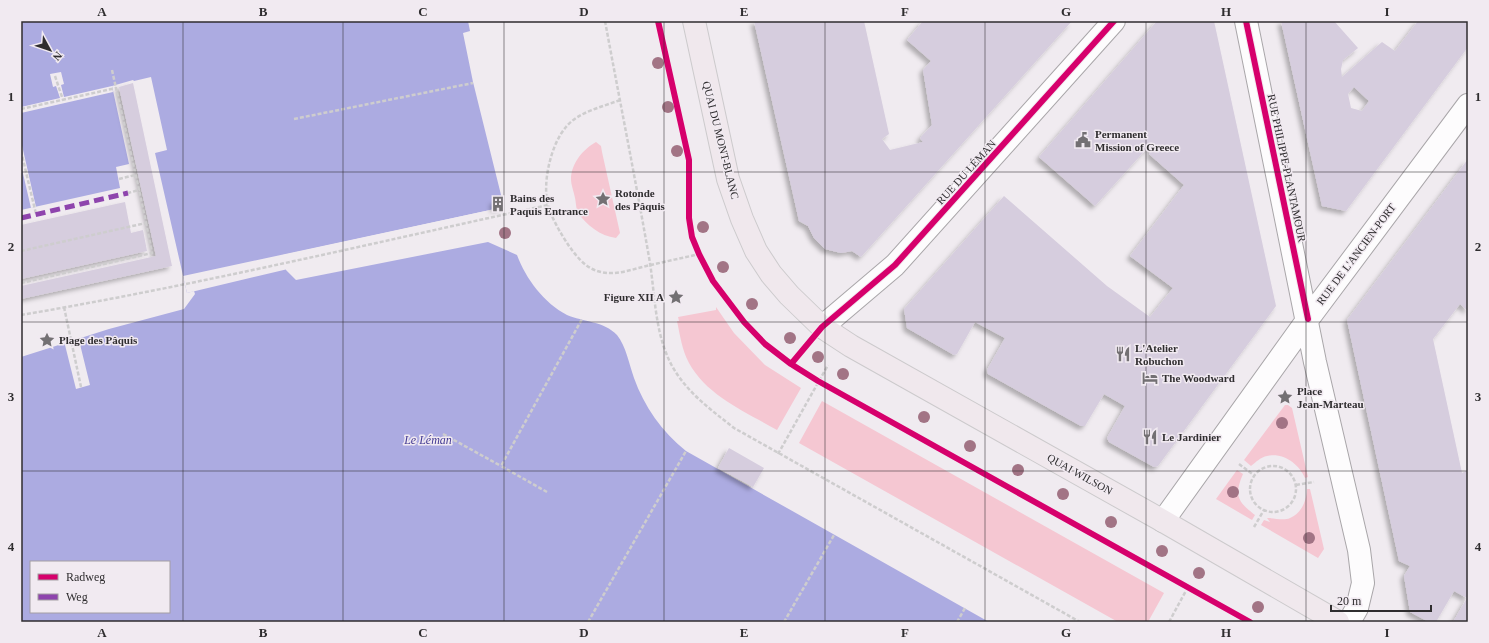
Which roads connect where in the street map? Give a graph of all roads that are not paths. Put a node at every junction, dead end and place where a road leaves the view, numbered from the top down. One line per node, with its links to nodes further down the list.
1 (694, 21): 6 (main road, QUAI DU MONT-BLANC)
2 (1114, 21): 6 (street, RUE DU LÉMAN)
3 (1246, 21): 5 (street, RUE PHILIPPE-PLANTAMOUR)
4 (1468, 105): 5 (street, RUE DE L'ANCIEN-PORT)
5 (1308, 319): 7 (street, RUE DE L'ANCIEN-PORT); 9 (street)
6 (822, 327): 7 (main road, QUAI WILSON)
7 (1163, 521): 8 (main road, QUAI WILSON)
8 (1338, 622)
9 (1349, 622)

